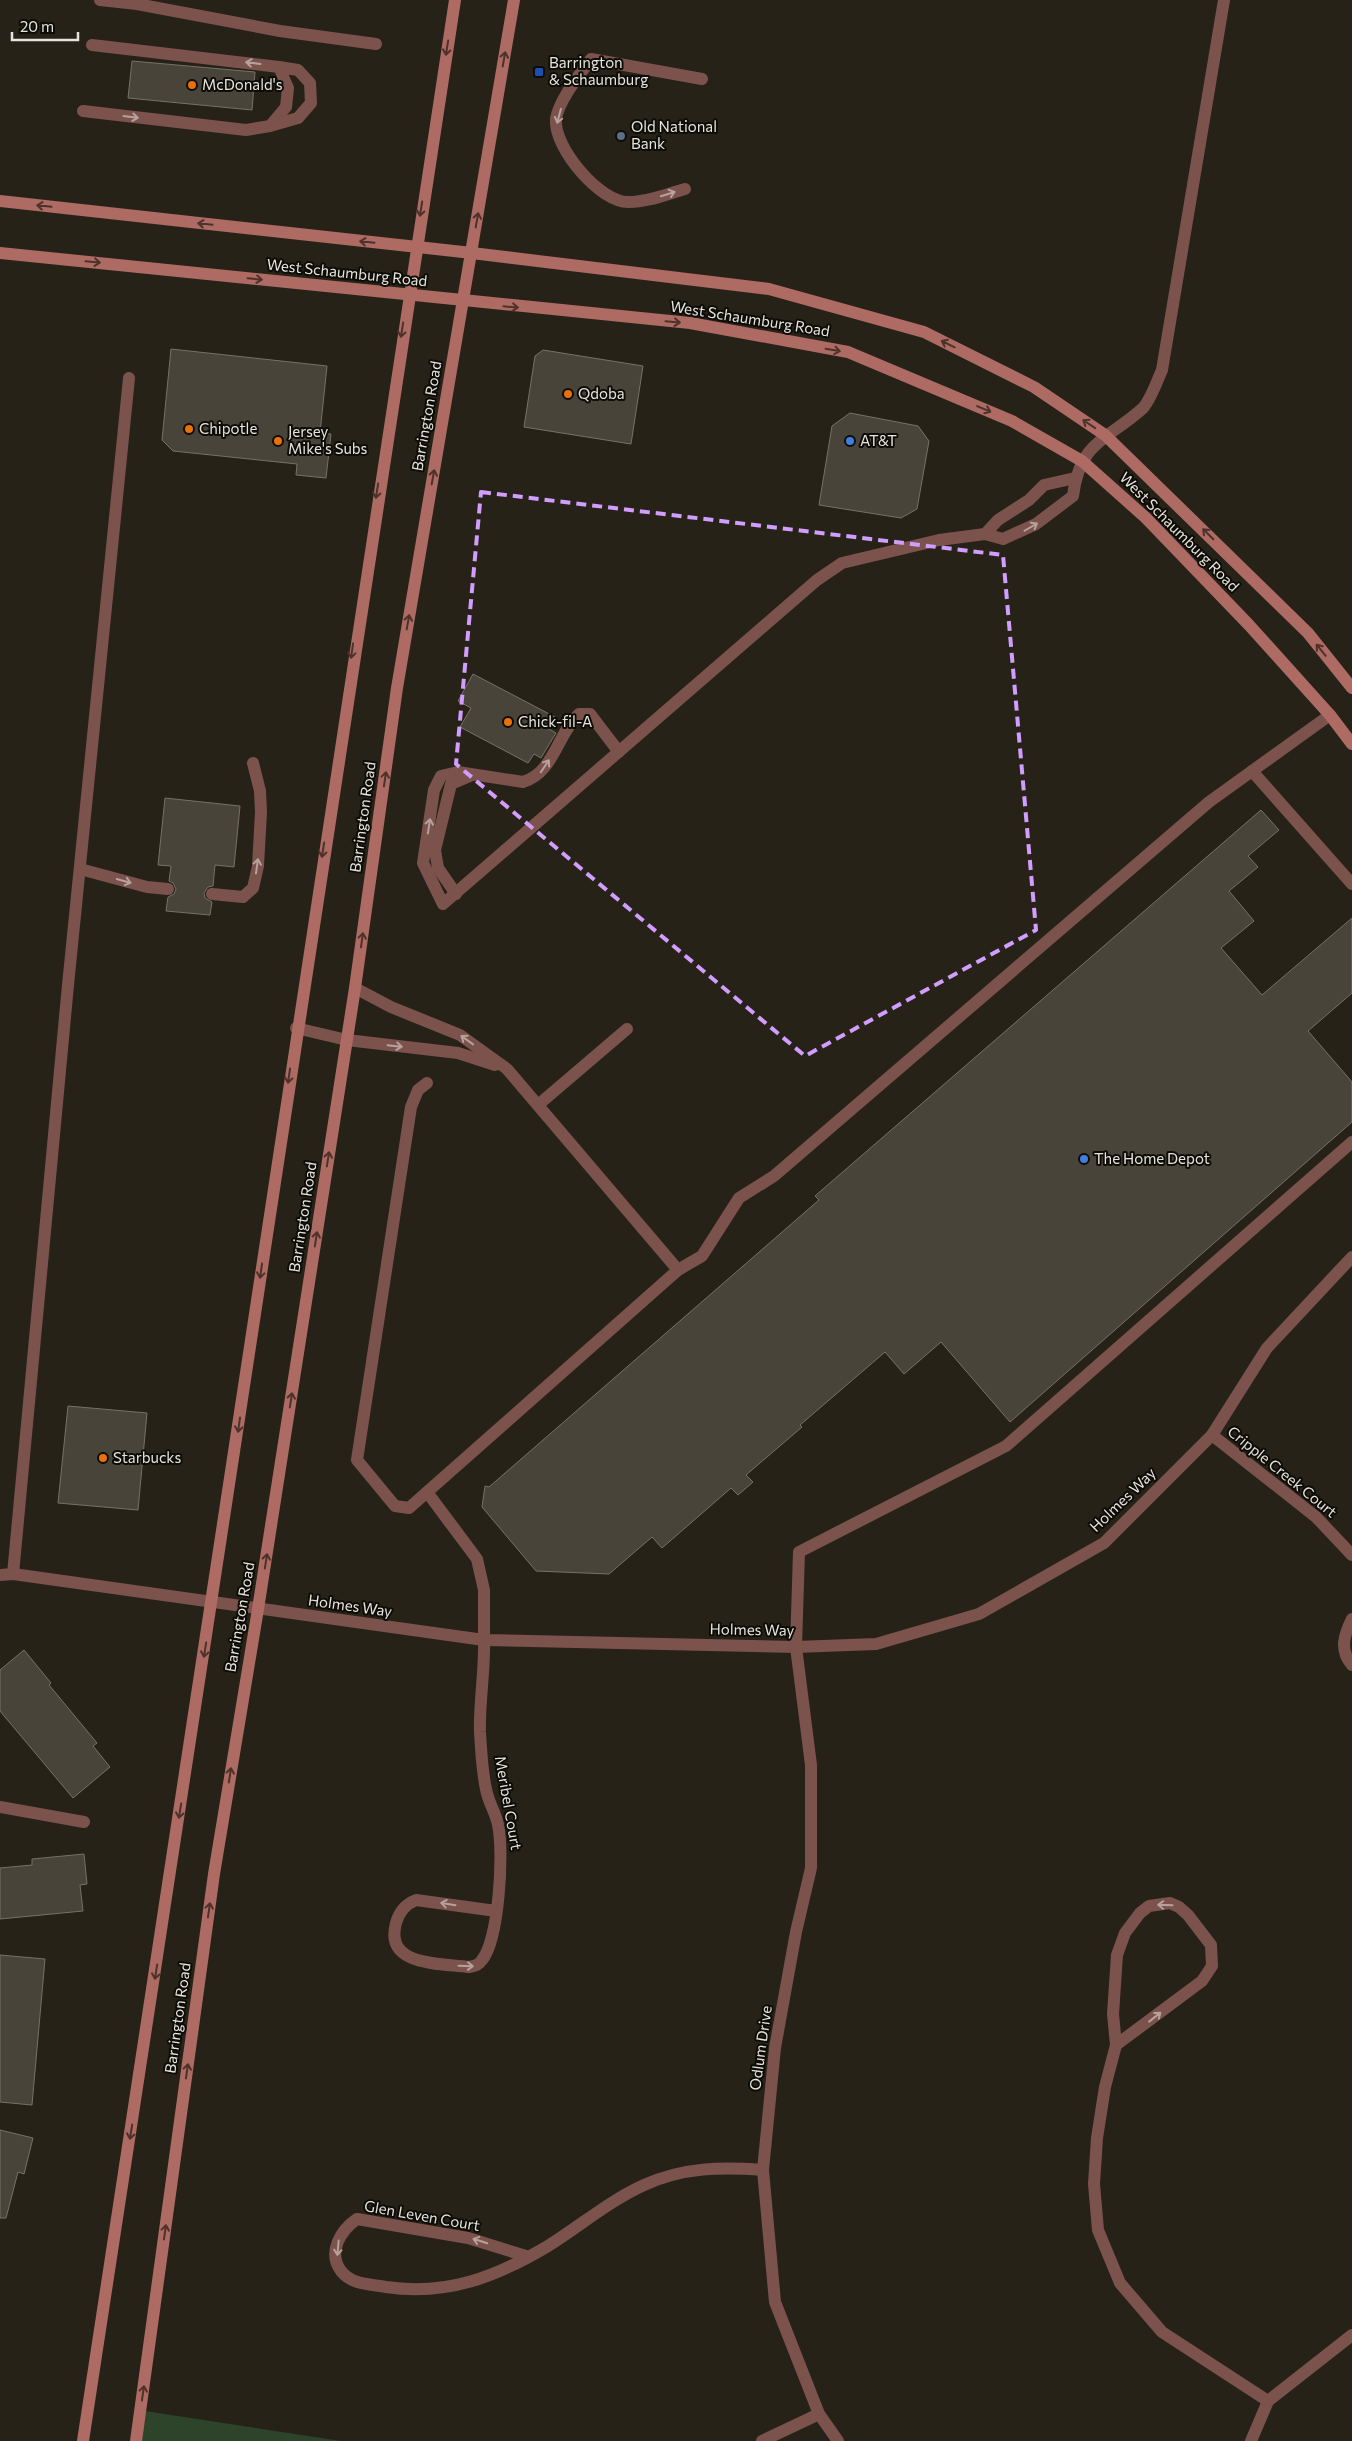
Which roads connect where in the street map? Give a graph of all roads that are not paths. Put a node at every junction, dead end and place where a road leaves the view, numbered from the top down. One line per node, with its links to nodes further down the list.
1 (100, 0): 5 (street)
2 (455, 0): 13 (main road, Barrington Road, one-way to 13)
3 (514, 0): 15 (main road, Barrington Road, one-way to 3)
4 (1224, 0): 19 (street)
5 (376, 44)
6 (92, 45): 7 (street, one-way to 6)
7 (279, 67): 10 (street); 10 (street)
8 (702, 79): 11 (street, one-way to 11)
9 (83, 111): 10 (street, one-way to 10)
10 (270, 126)
11 (685, 189)
12 (0, 201): 13 (main road, West Schaumburg Road, one-way to 12)
13 (415, 248): 15 (main road, West Schaumburg Road); 16 (main road, Barrington Road)
14 (0, 253): 16 (main road, West Schaumburg Road, one-way to 16)
15 (472, 253): 17 (main road, Barrington Road); 19 (main road, West Schaumburg Road, one-way to 15)
16 (407, 295): 17 (main road, West Schaumburg Road); 36 (main road, Barrington Road, one-way to 36)
17 (463, 302): 20 (main road, West Schaumburg Road, one-way to 20); 35 (main road, Barrington Road, one-way to 17)
18 (129, 378): 30 (street)
19 (1105, 435): 20 (street); 23 (main road, West Schaumburg Road, one-way to 19)
20 (1082, 461): 21 (street); 24 (main road, West Schaumburg Road)
21 (1075, 478): 22 (street); 22 (street, one-way to 21)
22 (985, 534): 26 (street)
23 (1352, 688)
24 (1330, 715): 25 (main road, West Schaumburg Road); 28 (street)
25 (1352, 744)
26 (619, 752): 29 (street, one-way to 26); 34 (street)
27 (253, 763): 33 (street, one-way to 27)
28 (1252, 771): 31 (street); 44 (street)
29 (474, 774): 34 (street); 34 (street, one-way to 29)
30 (80, 869): 32 (street, one-way to 32); 48 (street)
31 (1352, 884)
32 (168, 889)
33 (212, 894)
34 (456, 894)
35 (355, 988): 38 (main road, Barrington Road); 39 (street, one-way to 35)
36 (296, 1028): 38 (street); 49 (main road, Barrington Road, one-way to 49)
37 (627, 1029): 41 (street)
38 (347, 1040): 39 (street, one-way to 39); 50 (main road, Barrington Road, one-way to 38)
39 (507, 1069): 41 (street)
40 (427, 1083): 46 (street)
41 (538, 1105): 44 (street)
42 (1352, 1142): 53 (street, Odlum Drive)
43 (1352, 1257): 45 (street, Holmes Way)
44 (678, 1270): 46 (street)
45 (1212, 1435): 47 (street, Cripple Creek Court); 53 (street, Holmes Way)
46 (427, 1492): 52 (street, Meribel Court)
47 (1352, 1555)
48 (6, 1574): 49 (street, Holmes Way)
49 (212, 1602): 50 (street, Holmes Way); 64 (main road, Barrington Road, one-way to 64)
50 (258, 1609): 52 (street, Holmes Way); 65 (main road, Barrington Road, one-way to 50)
51 (1352, 1619): 54 (street)
52 (484, 1640): 53 (street, Holmes Way); 57 (street, Meribel Court)
53 (796, 1647): 59 (street, Odlum Drive)
54 (1352, 1665)
55 (0, 1807): 56 (street)
56 (84, 1822)
57 (496, 1911): 57 (street, Meribel Court, one-way to 57)
58 (1116, 2045): 58 (street, one-way to 58); 62 (street)
59 (763, 2170): 60 (street, Glen Leven Court); 63 (street, Odlum Drive)
60 (526, 2256): 60 (street, Glen Leven Court, one-way to 60)
61 (1352, 2335): 62 (street)
62 (1268, 2401): 68 (street)
63 (819, 2414): 66 (street); 67 (street, Odlum Drive)
64 (83, 2441)
65 (136, 2441)
66 (762, 2441)
67 (838, 2441)
68 (1251, 2441)

